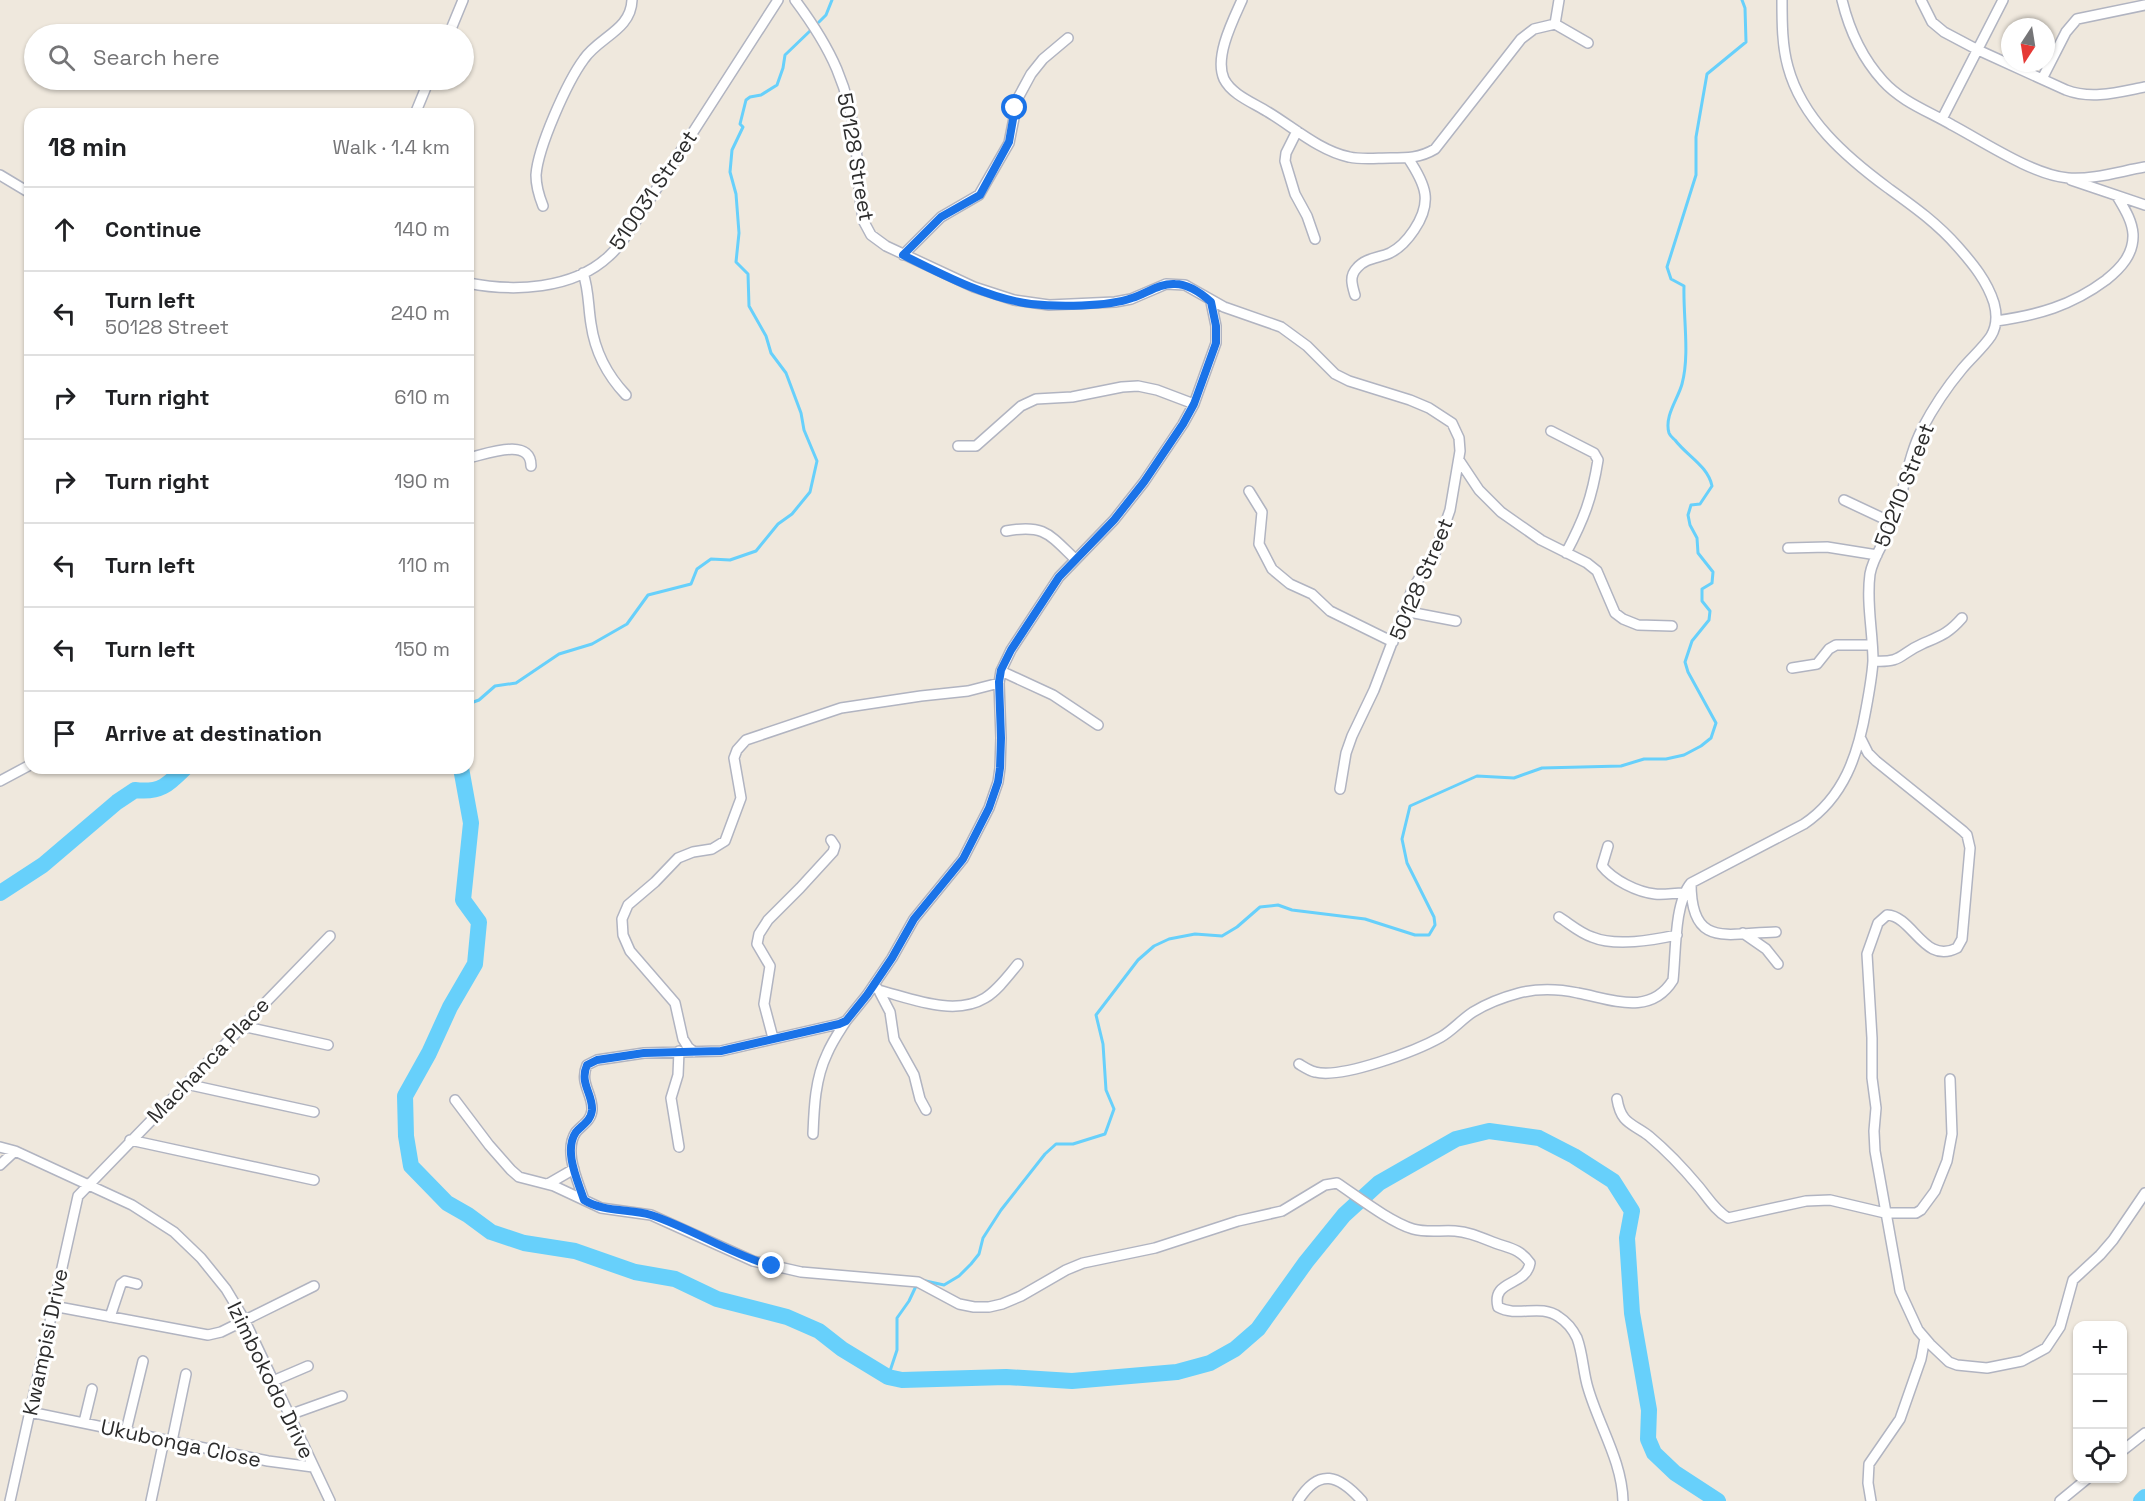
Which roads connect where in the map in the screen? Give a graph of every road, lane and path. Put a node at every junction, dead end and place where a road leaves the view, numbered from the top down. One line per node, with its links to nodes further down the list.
1 (463, 0): 12 (street)
2 (632, 0): 30 (street)
3 (778, 0): 33 (street, 510031 Street)
4 (795, 0): 32 (street, 50128 Street)
5 (1242, 0): 22 (street)
6 (1559, 0): 13 (street)
7 (1782, 0): 37 (street)
8 (1842, 0): 21 (street)
9 (1922, 0): 16 (street)
10 (2003, 0): 16 (street)
11 (2145, 5): 17 (street)
12 (452, 24)
13 (1555, 24): 15 (street); 23 (street)
14 (1068, 38): 32 (street)
15 (1588, 43)
16 (1978, 50): 17 (street); 21 (street)
17 (2042, 79): 18 (street)
18 (2145, 87)
19 (425, 90): 20 (street)
20 (417, 108)
21 (1942, 119): 26 (street)
22 (1297, 131): 23 (street); 31 (street)
23 (1408, 158): 35 (street)
24 (2145, 166): 26 (street)
25 (0, 175): 27 (street)
26 (2058, 176): 28 (street)
27 (24, 189)
28 (2117, 196): 29 (street); 37 (street)
29 (2145, 205)
30 (543, 206)
31 (1315, 239)
32 (903, 255): 36 (street, 50128 Street)
33 (583, 273): 34 (street, 510031 Street); 38 (street)
34 (474, 284)
35 (1355, 295)
36 (1211, 302): 39 (street); 43 (street, 50128 Street)
37 (1995, 321): 47 (street, 50210 Street)
38 (626, 395)
39 (1194, 404): 41 (street); 52 (street)
40 (1551, 431): 50 (street)
41 (958, 446)
42 (474, 457): 44 (street)
43 (1459, 460): 50 (street); 53 (street, 50128 Street)
44 (531, 466)
45 (1249, 491): 57 (street)
46 (1845, 500): 47 (street)
47 (1893, 523): 51 (street, 50210 Street)
48 (1006, 531): 52 (street)
49 (1788, 548): 51 (street)
50 (1566, 553): 56 (street)
51 (1877, 555): 58 (street, 50210 Street)
52 (1075, 559): 61 (street)
53 (1404, 611): 55 (street); 57 (street, 50128 Street)
54 (1962, 618): 59 (street)
55 (1456, 621)
56 (1672, 626)
57 (1393, 642): 67 (street, 50128 Street)
58 (1872, 645): 59 (street, 50210 Street); 60 (street)
59 (1873, 661): 64 (street, 50210 Street)
60 (1792, 668)
61 (1001, 670): 62 (street); 63 (street)
62 (999, 682): 79 (street); 85 (street)
63 (1098, 725)
64 (1861, 740): 70 (street, 50210 Street); 105 (street)
65 (24, 768): 66 (street)
66 (0, 781)
67 (1340, 789)
68 (831, 840): 82 (street)
69 (1608, 846): 71 (street)
70 (1691, 883): 71 (street, 50210 Street); 74 (street)
71 (1683, 893): 75 (street)
72 (1559, 917): 75 (street)
73 (1776, 932): 74 (street)
74 (1743, 933): 78 (street)
75 (1677, 935): 86 (street)
76 (330, 936): 81 (street, Machanca Place)
77 (1018, 964): 79 (street)
78 (1778, 964)
79 (877, 987): 80 (street); 91 (street)
80 (846, 1021): 82 (street); 93 (street)
81 (242, 1026): 83 (street); 88 (street, Machanca Place)
82 (773, 1038): 85 (street)
83 (328, 1045)
84 (680, 1051): 85 (street); 96 (street); 99 (street)
85 (694, 1052)
86 (1299, 1064)
87 (1950, 1079): 105 (street)
88 (186, 1084): 92 (street); 94 (street, Machanca Place)
89 (1617, 1099): 105 (street)
90 (454, 1100): 101 (street)
91 (926, 1110)
92 (314, 1112)
93 (813, 1134)
94 (130, 1140): 100 (street); 102 (street, Machanca Place)
95 (0, 1147): 97 (street, Izimbokodo Drive)
96 (679, 1147)
97 (15, 1151): 98 (street); 102 (street, Izimbokodo Drive)
98 (0, 1165)
99 (574, 1169): 101 (street); 104 (street)
100 (314, 1180)
101 (548, 1184): 104 (street)
102 (87, 1185): 108 (street, Kwampisi Drive); 110 (street, Izimbokodo Drive)
103 (2145, 1193): 111 (street)
104 (584, 1200): 132 (street)
105 (1885, 1213): 111 (street)
106 (138, 1284): 109 (street)
107 (314, 1286): 110 (street)
108 (53, 1306): 109 (street); 118 (street, Kwampisi Drive)
109 (110, 1317): 110 (street)
110 (244, 1319): 115 (street, Izimbokodo Drive)
111 (1925, 1338): 133 (street)
112 (142, 1361): 121 (street)
113 (308, 1366): 115 (street)
114 (186, 1374): 123 (street)
115 (273, 1382): 119 (street, Izimbokodo Drive)
116 (92, 1389): 120 (street, Ukubonga Close)
117 (342, 1396): 119 (street)
118 (30, 1412): 120 (street, Ukubonga Close); 127 (street, Kwampisi Drive)
119 (289, 1415): 125 (street, Izimbokodo Drive)
120 (84, 1422): 121 (street, Ukubonga Close)
121 (126, 1431): 123 (street, Ukubonga Close)
122 (2145, 1433): 124 (street)
123 (168, 1440): 125 (street, Ukubonga Close); 128 (street)
124 (2127, 1447)
125 (313, 1467): 129 (street, Izimbokodo Drive)
126 (2083, 1483): 134 (street)
127 (10, 1501)
128 (151, 1501)
129 (330, 1501)
130 (1298, 1501): 131 (street)
131 (1362, 1501)
132 (1623, 1501)
133 (1871, 1501)
134 (2060, 1501)

